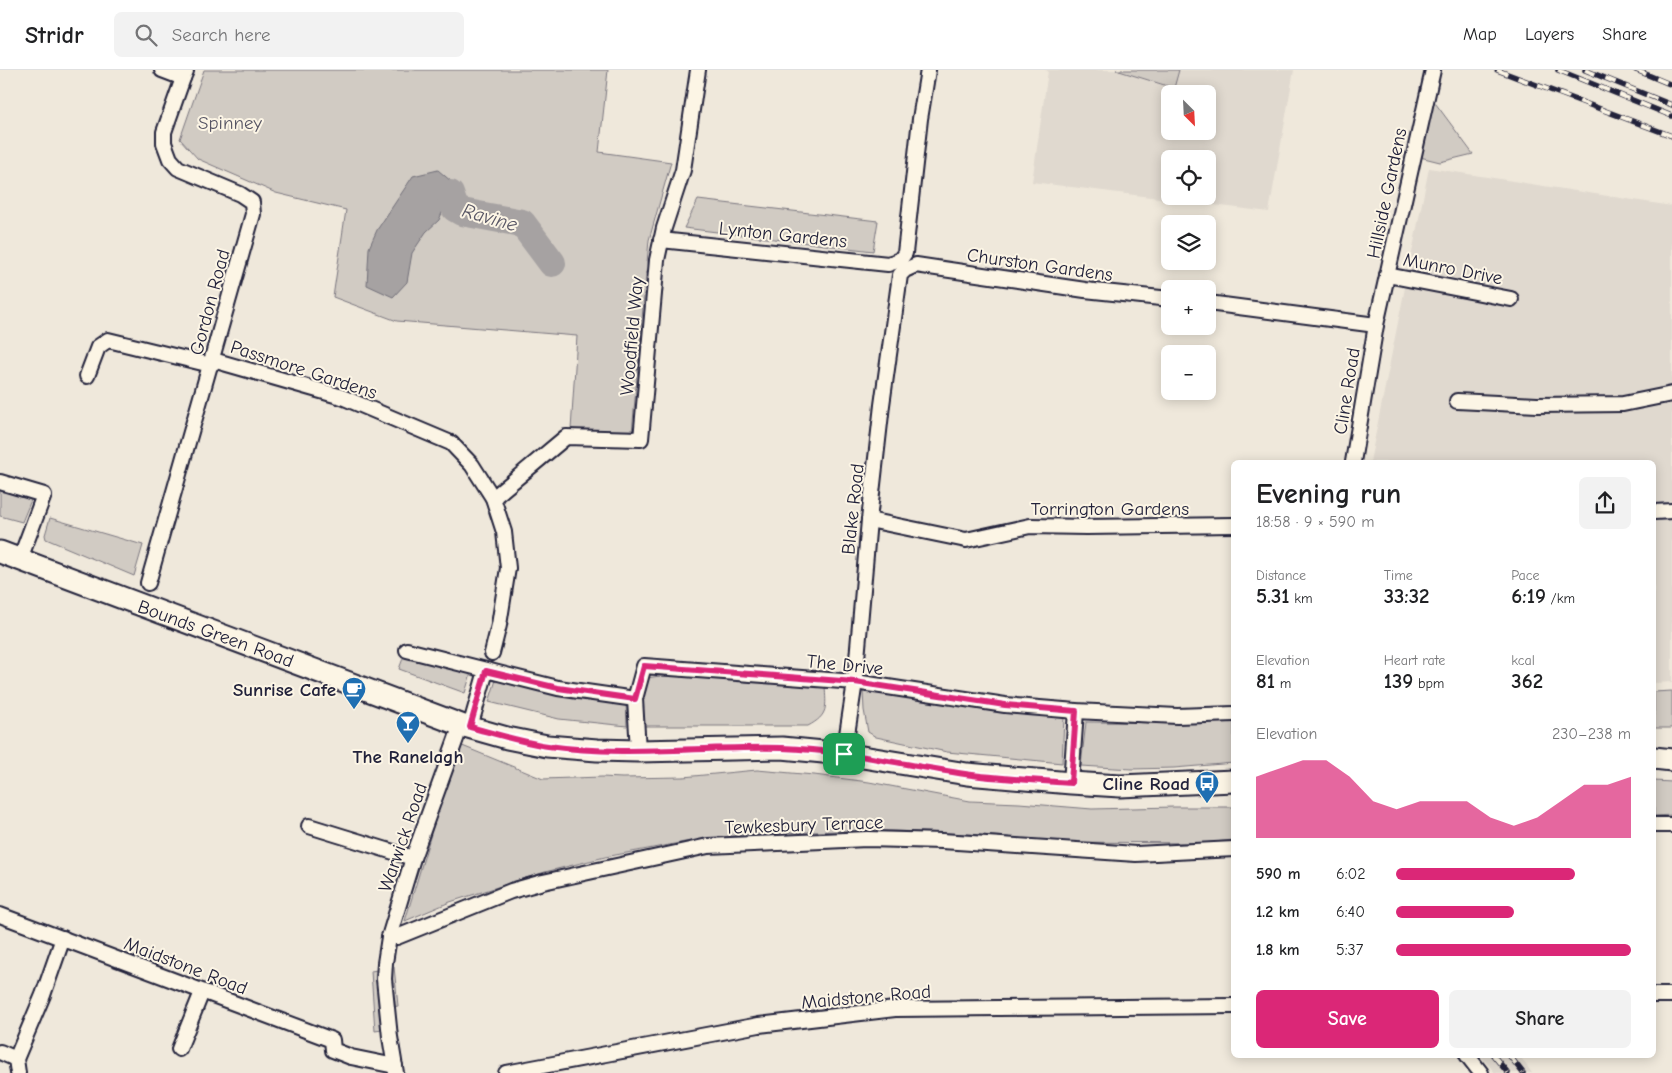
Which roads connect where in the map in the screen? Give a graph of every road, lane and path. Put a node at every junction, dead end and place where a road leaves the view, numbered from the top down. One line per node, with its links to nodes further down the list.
1 (162, 70): 5 (street)
2 (698, 70): 6 (street, Woodfield Way)
3 (928, 70): 7 (street, Blake Road)
4 (1432, 70): 8 (street, Hillside Gardens)
5 (185, 74): 13 (street, Gordon Road)
6 (661, 240): 7 (street, Lynton Gardens); 19 (street, Woodfield Way)
7 (902, 265): 9 (street, Churston Gardens); 22 (street, Blake Road)
8 (1387, 275): 10 (street, Munro Drive); 12 (street, Hillside Gardens)
9 (1161, 298)
10 (1511, 299)
11 (1216, 304): 12 (street)
12 (1376, 325): 17 (street, Cline Road)
13 (212, 362): 14 (street, Passmore Gardens); 19 (street, Passmore Gardens); 25 (street, Gordon Road)
14 (87, 376)
15 (1672, 394): 16 (street)
16 (1457, 401)
17 (1353, 460)
18 (0, 482): 24 (street)
19 (492, 498): 27 (street, Passmore Gardens)
20 (1672, 511): 21 (street)
21 (1656, 512)
22 (870, 520): 23 (street, Torrington Gardens); 29 (street, Blake Road)
23 (1231, 526)
24 (10, 556): 33 (main road, Bounds Green Road)
25 (148, 583)
26 (407, 650): 28 (street)
27 (492, 653)
28 (486, 671): 30 (street); 33 (street)
29 (855, 682): 30 (street, The Drive); 31 (street, The Drive); 35 (street, Blake Road)
30 (635, 699): 34 (street, The Drive)
31 (1076, 711): 32 (street, The Drive); 39 (street)
32 (1231, 714)
33 (466, 726): 34 (main road, Bounds Green Road); 44 (street, Warwick Road)
34 (638, 752): 35 (main road, Bounds Green Road)
35 (844, 754): 39 (main road, Bounds Green Road)
36 (1656, 758): 37 (main road)
37 (1672, 760)
38 (1231, 781): 39 (main road, Bounds Green Road)
39 (1071, 783)
40 (1656, 825): 41 (street)
41 (1672, 825)
42 (309, 826): 44 (street)
43 (1231, 848): 46 (street, Tewkesbury Terrace)
44 (413, 858): 46 (street, Warwick Road)
45 (0, 915): 47 (street, Maidstone Road)
46 (389, 937): 56 (street, Warwick Road)
47 (62, 938): 48 (street, Maidstone Road); 55 (street)
48 (202, 992): 52 (street); 56 (street, Maidstone Road)
49 (1672, 994): 50 (street)
50 (1656, 995)
51 (1231, 1006): 58 (street, Maidstone Road)
52 (179, 1049)
53 (0, 1052): 55 (street)
54 (1469, 1058): 59 (street)
55 (16, 1059): 57 (street)
56 (396, 1069)
57 (18, 1073)
58 (506, 1073)
59 (1481, 1073)

